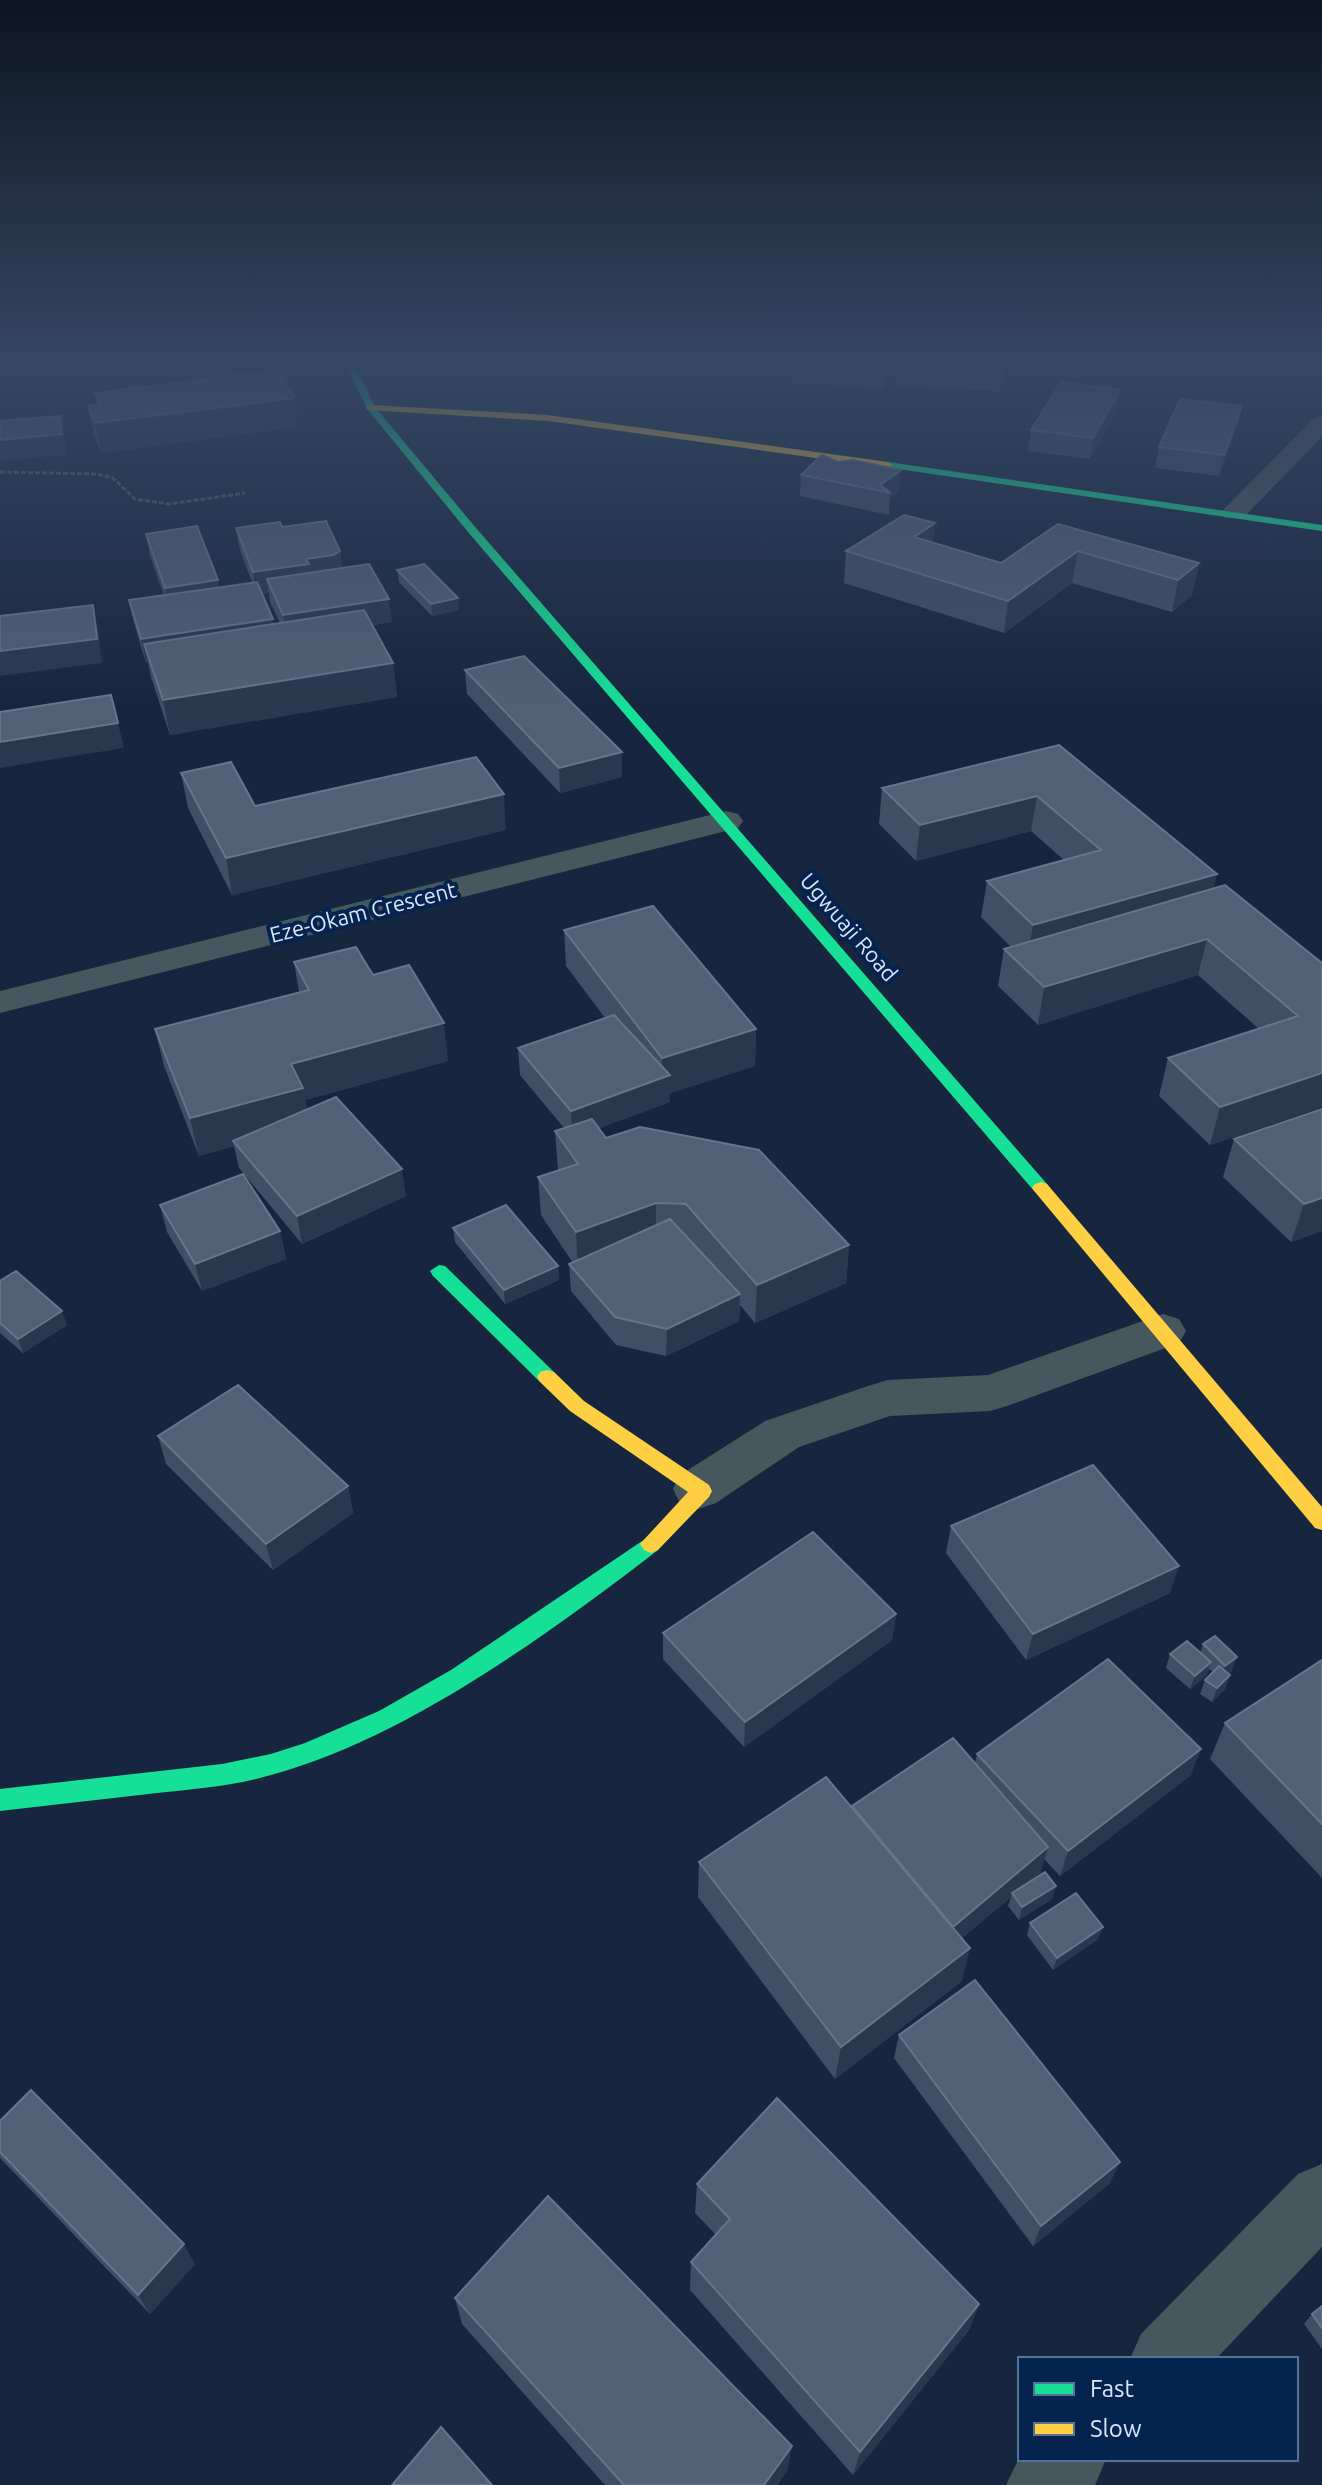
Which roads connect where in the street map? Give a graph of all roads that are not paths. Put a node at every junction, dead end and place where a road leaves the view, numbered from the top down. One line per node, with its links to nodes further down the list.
1 (427, 476): 6 (main road, Ugwuaji Road)
2 (967, 476): 4 (main road)
3 (1270, 476): 4 (street)
4 (1234, 513): 5 (main road)
5 (1322, 528)
6 (726, 821): 7 (street, Eze-Okam Crescent); 9 (main road, Ugwuaji Road)
7 (0, 1002)
8 (439, 1271): 10 (main road)
9 (1163, 1331): 10 (street); 11 (main road, Ugwuaji Road)
10 (698, 1489): 12 (main road)
11 (1322, 1522)
12 (0, 1800)
13 (1322, 2198): 14 (street)
14 (1168, 2357)
15 (1067, 2461): 16 (street)
16 (1044, 2485)

